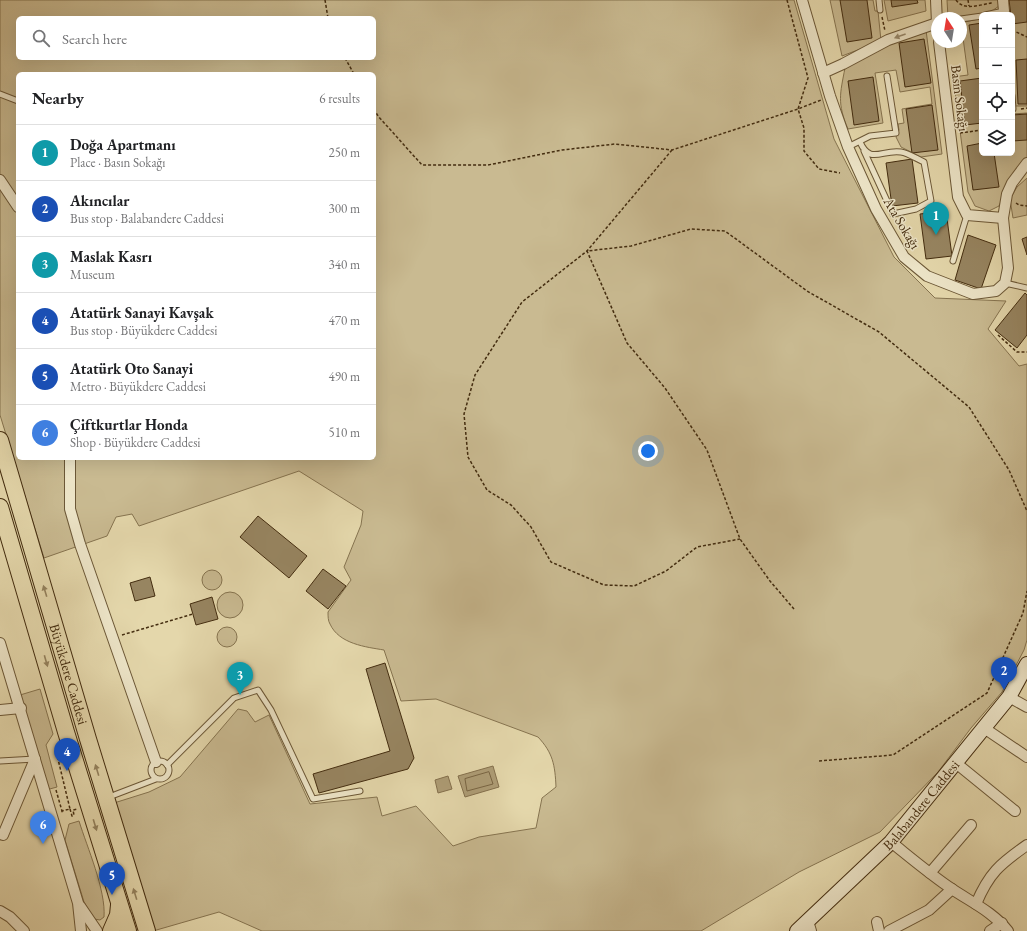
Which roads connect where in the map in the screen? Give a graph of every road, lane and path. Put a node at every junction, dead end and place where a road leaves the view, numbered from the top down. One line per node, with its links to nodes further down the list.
1 (325, 0): 15 (path)
2 (787, 0): 31 (path)
3 (802, 0): 26 (street, Ata Sokağı)
4 (879, 0): 11 (lane)
5 (936, 0): 12 (street)
6 (956, 0): 10 (path)
7 (968, 0): 10 (path)
8 (1003, 0): 14 (street)
9 (990, 1): 10 (path); 13 (path)
10 (970, 7): 18 (path)
11 (880, 10): 22 (path)
12 (937, 12)
13 (1003, 12)
14 (1004, 12)
15 (328, 16)
16 (979, 17): 18 (lane)
17 (967, 18): 18 (lane)
18 (971, 18)
19 (931, 25): 22 (street, one-way to 22)
20 (1015, 31): 21 (path)
21 (1027, 37)
22 (888, 40): 26 (street)
23 (940, 48): 34 (street, Basın Sokağı)
24 (346, 60): 25 (path)
25 (353, 72)
26 (823, 73): 29 (street, Ata Sokağı)
27 (887, 76): 35 (lane)
28 (0, 94): 30 (lane)
29 (830, 96): 31 (path); 36 (street, Ata Sokağı)
30 (16, 100)
31 (798, 110): 37 (path); 40 (path)
32 (376, 112): 37 (path)
33 (979, 130): 34 (path)
34 (950, 134): 43 (street, Basın Sokağı)
35 (860, 142): 36 (lane); 38 (lane)
36 (848, 147): 47 (street, Ata Sokağı)
37 (672, 150): 45 (path)
38 (864, 151): 38 (lane)
39 (1027, 163): 44 (street)
40 (840, 173)
41 (0, 180): 42 (street)
42 (16, 203)
43 (967, 215): 44 (street); 46 (lane)
44 (1003, 218): 47 (street)
45 (587, 251): 54 (path); 55 (path); 55 (path)
46 (953, 261)
47 (1005, 283): 48 (lane)
48 (1027, 288)
49 (998, 335): 50 (path)
50 (1027, 352)
51 (0, 440): 64 (main road, Büyükdere Caddesi, one-way to 51)
52 (70, 460): 60 (street)
53 (0, 507): 57 (main road, Büyükdere Caddesi)
54 (1027, 511)
55 (740, 538): 58 (path)
56 (1027, 591): 75 (path)
57 (30, 607): 64 (main road); 95 (main road, Büyükdere Caddesi, one-way to 95)
58 (794, 609)
59 (193, 614): 60 (path)
60 (114, 638): 74 (street)
61 (0, 643): 63 (street)
62 (1027, 664): 65 (main road, Balabandere Caddesi)
63 (3, 666): 67 (street)
64 (70, 678): 81 (main road, Büyükdere Caddesi, one-way to 64)
65 (1009, 696): 66 (street); 69 (main road, Balabandere Caddesi)
66 (1027, 707)
67 (21, 708): 68 (street); 72 (street)
68 (0, 710)
69 (984, 728): 71 (street); 76 (main road, Balabandere Caddesi)
70 (56, 755): 82 (path)
71 (1027, 757)
72 (35, 759): 73 (lane); 86 (street); 88 (street)
73 (0, 761)
74 (156, 762): 77 (lane); 78 (lane)
75 (819, 762)
76 (956, 763): 85 (street); 89 (main road, Balabandere Caddesi)
77 (167, 765): 78 (lane); 80 (lane)
78 (156, 779): 81 (lane)
79 (56, 790): 84 (path)
80 (360, 791)
81 (106, 798): 104 (main road, Büyükdere Caddesi, one-way to 81)
82 (70, 809): 83 (path); 84 (path)
83 (73, 810)
84 (62, 811): 86 (path)
85 (1015, 811)
86 (53, 821): 93 (street)
87 (971, 825): 91 (street)
88 (3, 835)
89 (892, 842): 91 (street); 97 (main road, Balabandere Caddesi)
90 (1027, 845): 94 (street)
91 (930, 873): 92 (street)
92 (952, 889): 94 (street); 106 (street)
93 (78, 903): 100 (street); 101 (street)
94 (976, 904): 98 (street)
95 (119, 905): 102 (main road); 103 (main road, Büyükdere Caddesi)
96 (0, 911): 99 (street)
97 (809, 926): 105 (main road, Balabandere Caddesi)
98 (1005, 927): 107 (street)
99 (24, 931)
100 (82, 931)
101 (97, 931)
102 (111, 931)
103 (128, 931)
104 (147, 931)
105 (796, 931)
106 (889, 931)
107 (990, 931)

